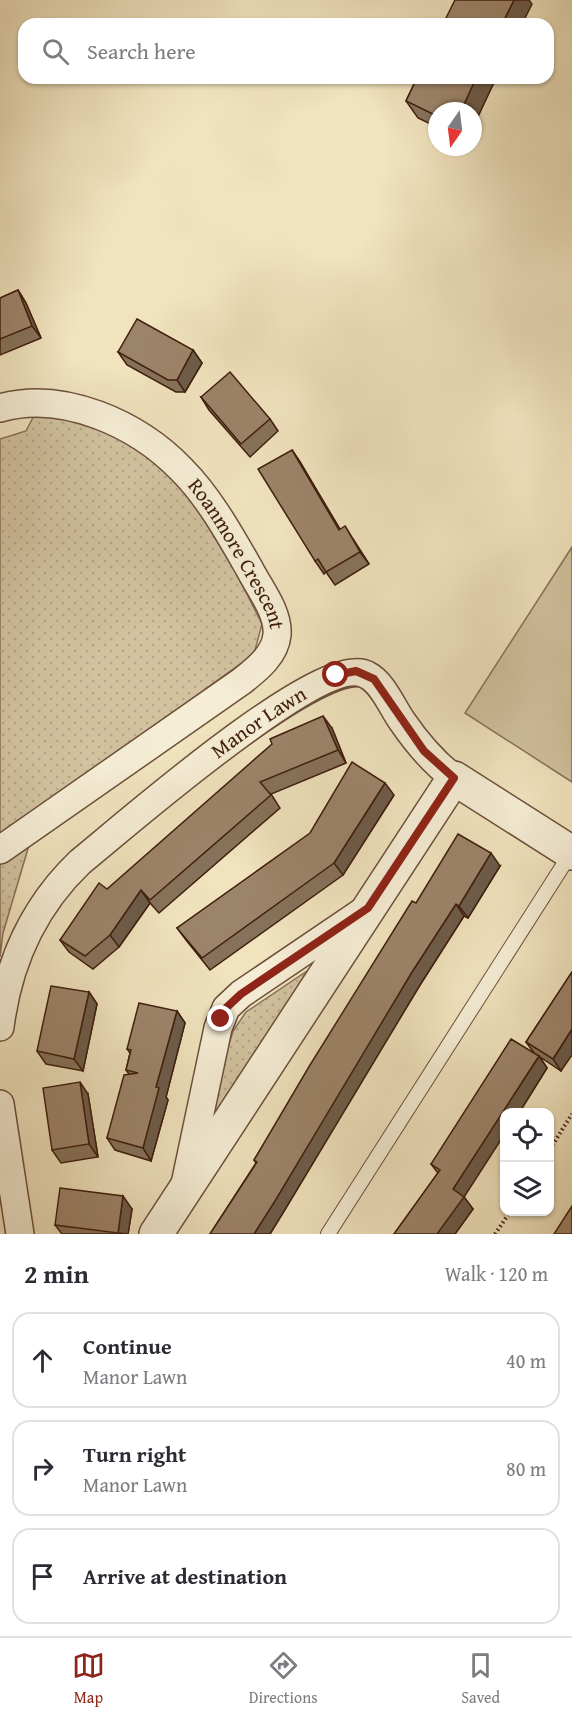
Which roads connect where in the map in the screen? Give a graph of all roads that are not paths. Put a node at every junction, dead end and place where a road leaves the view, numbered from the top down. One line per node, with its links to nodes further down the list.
1 (0, 408): 3 (street, Roanmore Crescent)
2 (454, 778): 4 (street); 5 (street); 6 (street, Manor Lawn)
3 (0, 850)
4 (571, 853): 11 (lane)
5 (368, 908): 8 (street); 8 (street)
6 (0, 1028)
7 (0, 1104): 9 (street)
8 (184, 1191): 10 (street)
9 (20, 1234)
10 (156, 1234)
11 (328, 1234)

